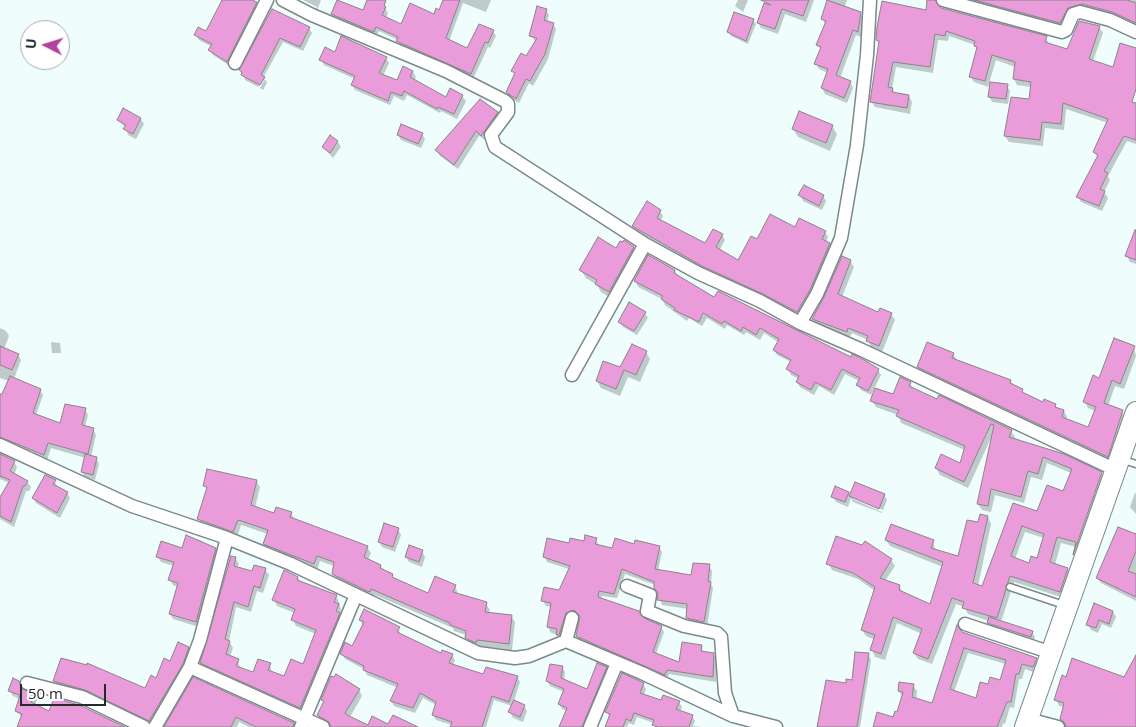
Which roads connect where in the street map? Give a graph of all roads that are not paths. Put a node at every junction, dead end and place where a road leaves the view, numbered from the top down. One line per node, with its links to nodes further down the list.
1 (267, 0): 6 (street)
2 (283, 0): 7 (street)
3 (943, 0): 5 (street)
4 (867, 1): 8 (street)
5 (1136, 32)
6 (235, 63)
7 (645, 244): 8 (street); 9 (street)
8 (800, 323): 12 (street)
9 (572, 375)
10 (1136, 412): 12 (main road)
11 (0, 446): 13 (street)
12 (1124, 464): 17 (main road)
13 (228, 538): 16 (street); 23 (street)
14 (627, 586): 25 (street)
15 (1010, 587): 17 (lane)
16 (356, 595): 20 (street); 26 (street)
17 (1068, 606): 21 (main road)
18 (572, 618): 20 (street)
19 (965, 624): 21 (street)
20 (566, 641): 22 (street)
21 (1052, 653): 27 (main road)
22 (617, 662): 25 (street); 31 (street)
23 (190, 667): 26 (street); 29 (street)
24 (27, 683): 28 (street)
25 (733, 716): 32 (street)
26 (304, 723): 30 (street)
27 (1026, 723): 33 (street)
28 (144, 727)
29 (155, 727)
30 (323, 727)
31 (590, 727)
32 (776, 727)
33 (1058, 727)

